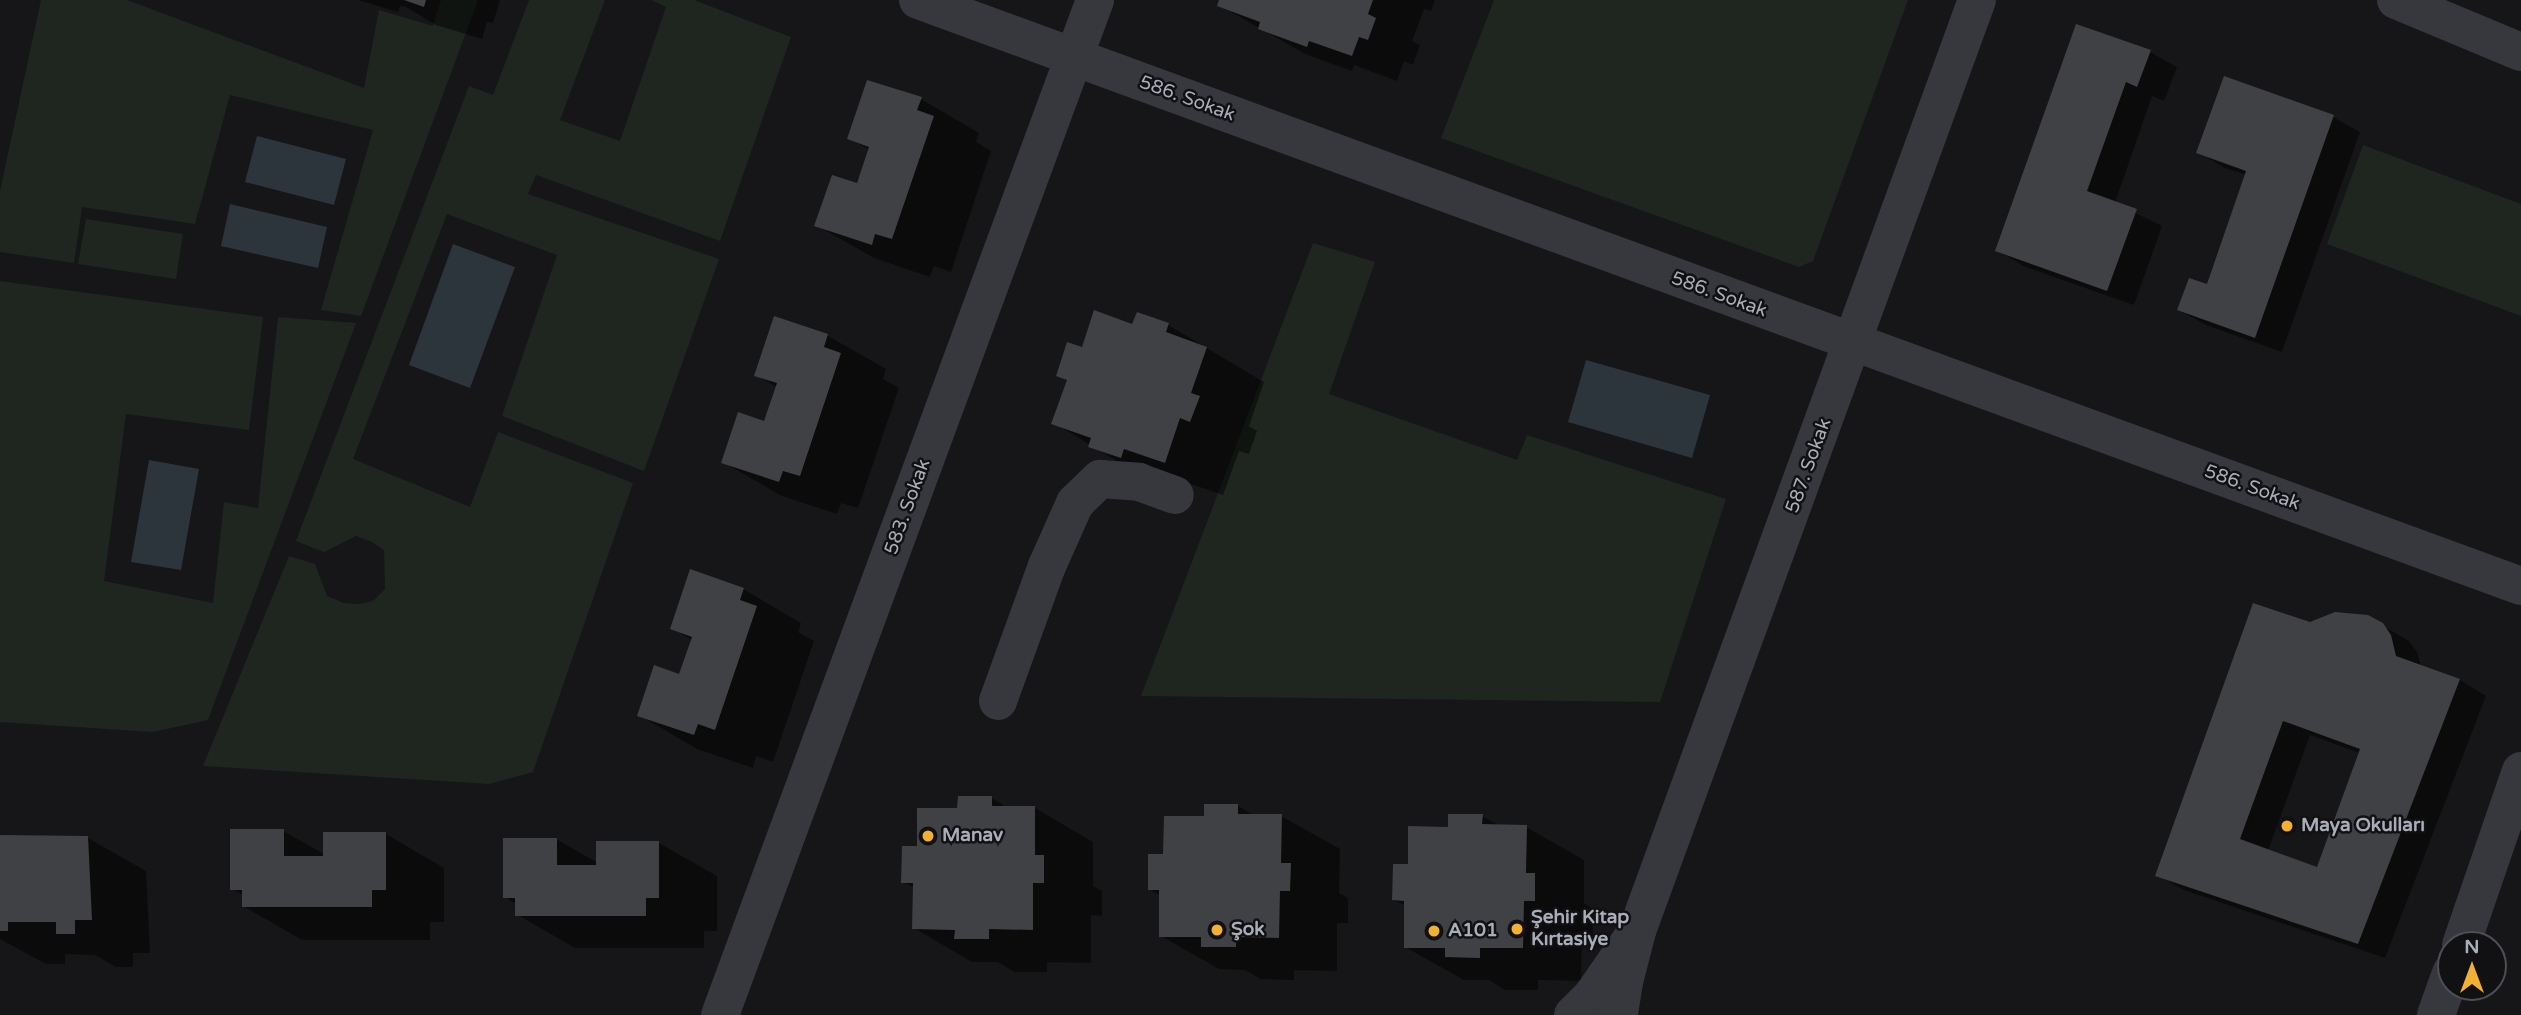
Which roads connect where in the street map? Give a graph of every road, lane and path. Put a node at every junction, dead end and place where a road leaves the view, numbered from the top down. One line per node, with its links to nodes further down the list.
1 (918, 0): 6 (street, 586. Sokak)
2 (1096, 0): 6 (street, 583. Sokak)
3 (1977, 0): 7 (street, 587. Sokak)
4 (2396, 0): 5 (street)
5 (2521, 52)
6 (1074, 57): 7 (street, 586. Sokak); 14 (street, 583. Sokak)
7 (1854, 345): 9 (street, 586. Sokak); 12 (street, 587. Sokak)
8 (1175, 495): 10 (street)
9 (2521, 586)
10 (998, 701)
11 (2521, 771): 13 (street)
12 (1637, 931): 15 (street); 16 (street)
13 (2465, 931)
14 (720, 1015)
15 (1573, 1015)
16 (1619, 1015)

